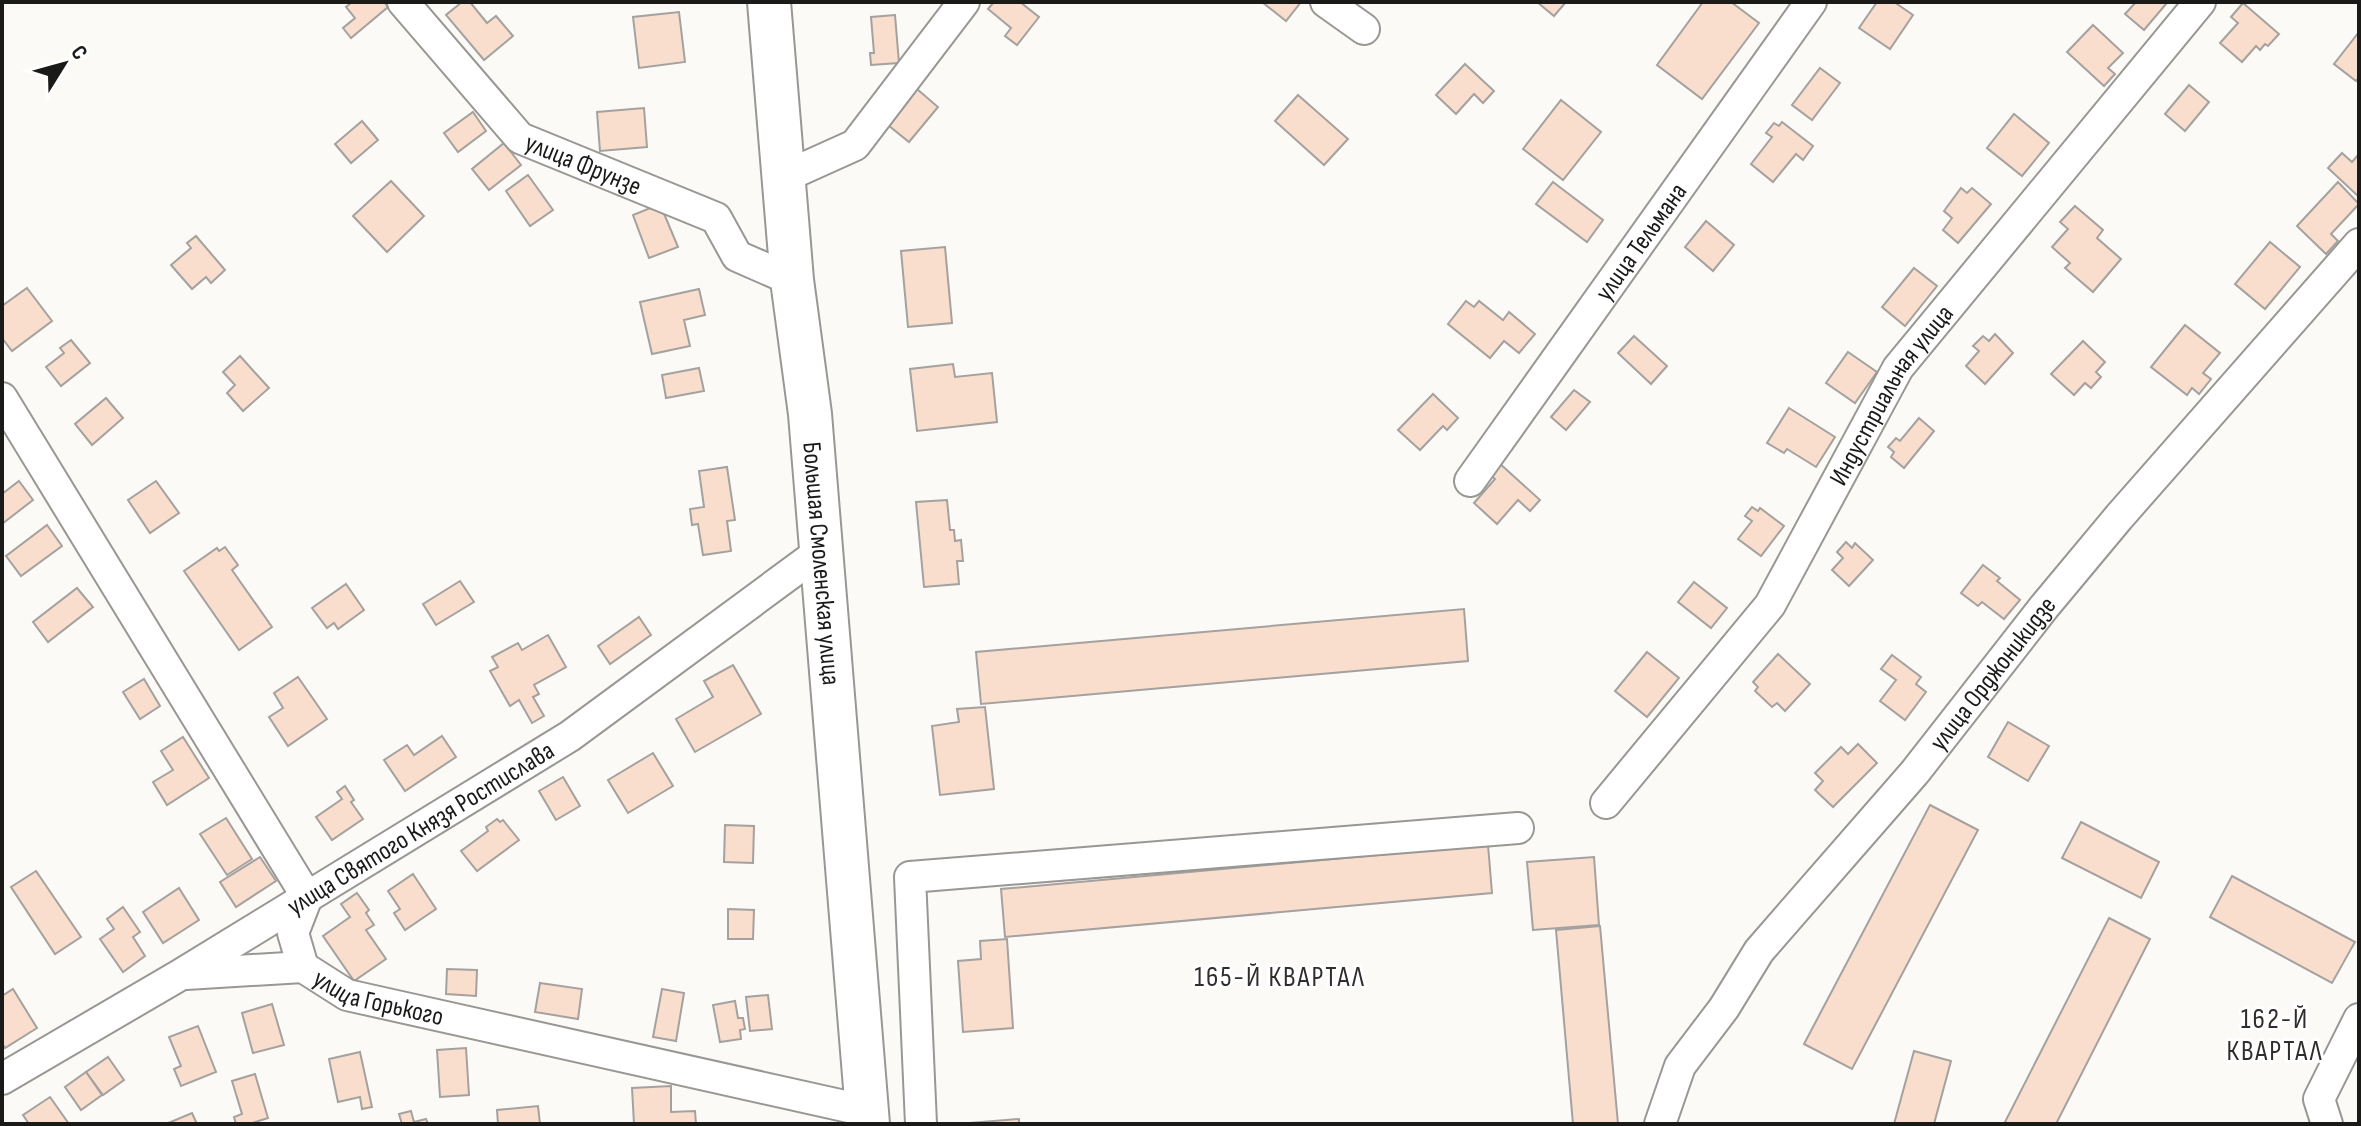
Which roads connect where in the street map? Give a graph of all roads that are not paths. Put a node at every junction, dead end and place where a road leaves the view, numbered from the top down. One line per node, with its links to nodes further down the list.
1 (403, 2): 10 (street, улица Фрунзе)
2 (769, 2): 8 (main road, Большая Смоленская улица)
3 (964, 2): 8 (street)
4 (1326, 2): 7 (street)
5 (1811, 2): 12 (street, улица Тельмана)
6 (2200, 2): 14 (street, Индустриальная улица)
7 (1364, 29)
8 (784, 177): 10 (main road, Большая Смоленская улица)
9 (2359, 244): 23 (street, улица Орджоникидзе)
10 (792, 280): 13 (main road, Большая Смоленская улица)
11 (2, 398): 16 (street)
12 (1470, 481)
13 (821, 551): 16 (street, улица Святого Князя Ростислава); 21 (main road, Большая Смоленская улица)
14 (1606, 803)
15 (1518, 828): 22 (street)
16 (307, 897): 17 (street, улица Горького); 18 (street, улица Святого Князя Ростислава)
17 (303, 967): 18 (street); 21 (street, улица Горького)
18 (180, 975): 20 (street, улица Святого Князя Ростислава)
19 (2359, 1019): 24 (street)
20 (2, 1079)
21 (868, 1117)
22 (921, 1124)
23 (1660, 1124)
24 (2327, 1124)

